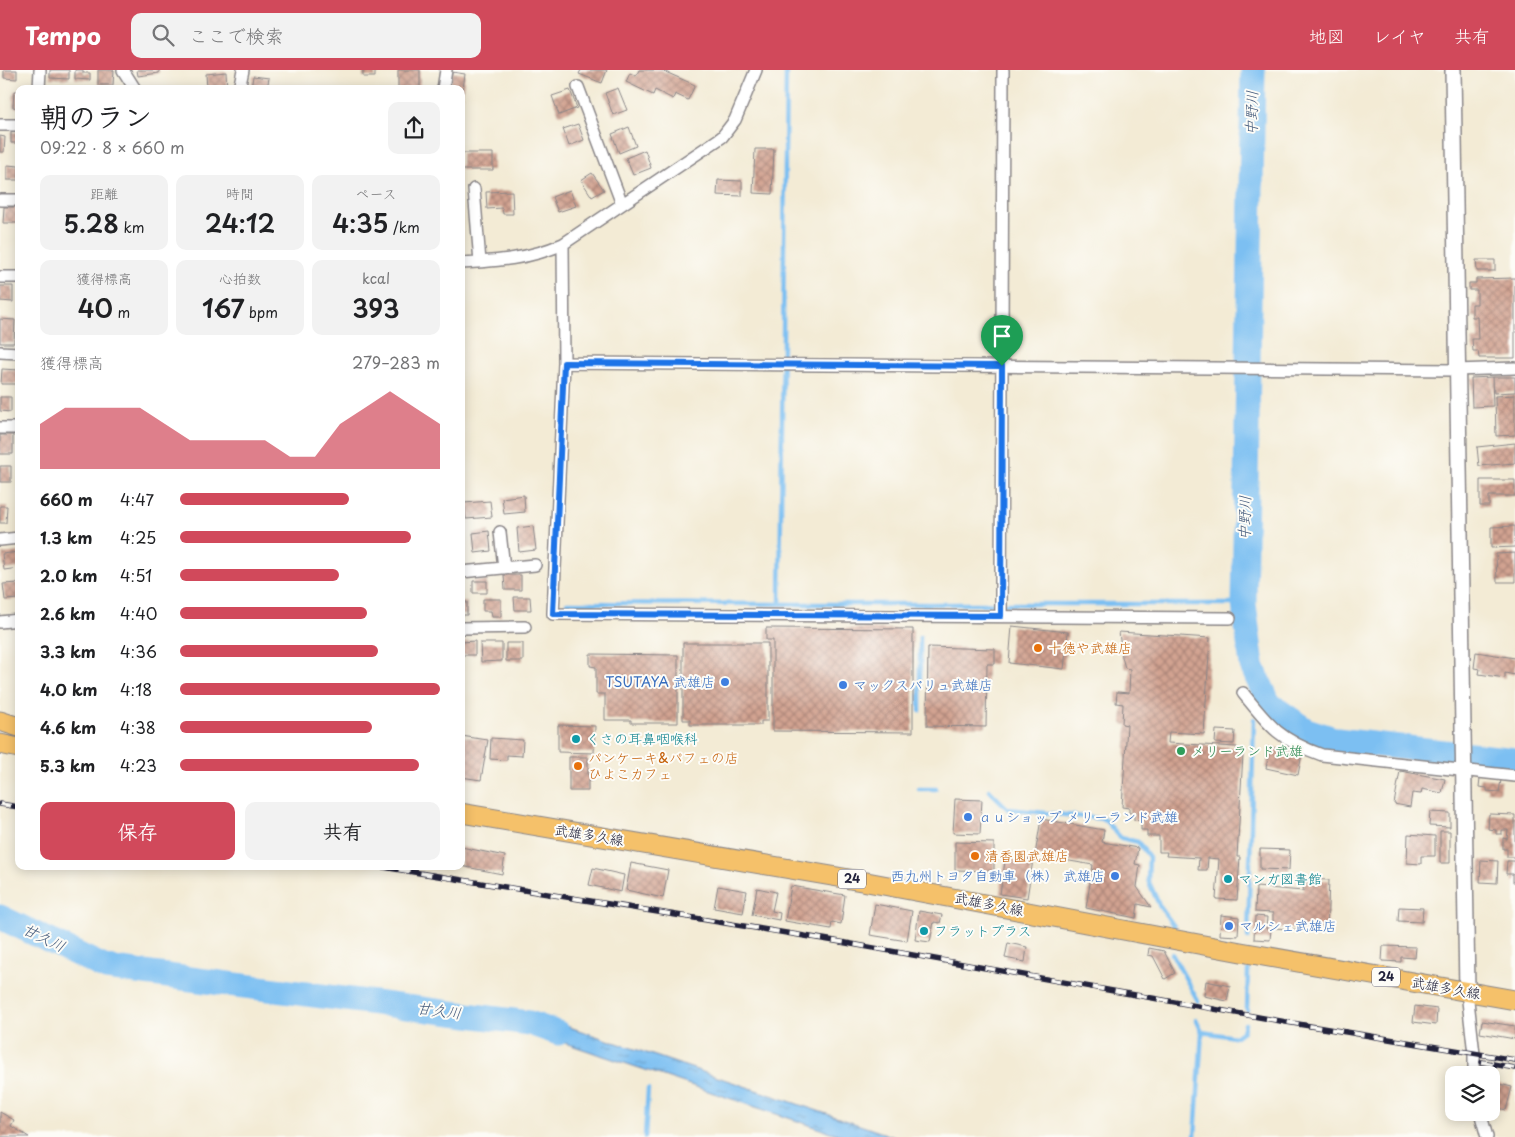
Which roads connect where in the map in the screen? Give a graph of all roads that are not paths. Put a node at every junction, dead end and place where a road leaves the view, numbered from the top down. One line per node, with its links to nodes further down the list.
1 (40, 70): 8 (street)
2 (123, 70): 9 (street)
3 (243, 70): 10 (street)
4 (446, 70): 11 (street)
5 (756, 70): 18 (street)
6 (1004, 70): 27 (street)
7 (1453, 70): 29 (street)
8 (39, 85)
9 (132, 85)
10 (240, 85)
11 (444, 85)
12 (578, 86): 18 (street)
13 (0, 125): 14 (street)
14 (15, 126)
15 (474, 189): 20 (street)
16 (0, 200): 17 (street)
17 (15, 200)
18 (622, 204): 19 (street)
19 (562, 244): 20 (street); 26 (street)
20 (480, 262): 21 (street)
21 (465, 263)
22 (0, 277): 23 (street)
23 (15, 277)
24 (0, 352): 25 (street)
25 (15, 353)
26 (564, 363): 27 (street); 38 (street)
27 (1002, 366): 29 (street); 38 (street)
28 (1515, 368): 29 (street)
29 (1456, 370): 49 (street)
30 (0, 428): 31 (street)
31 (15, 428)
32 (500, 532): 36 (street)
33 (15, 538): 34 (street)
34 (0, 540)
35 (535, 565): 36 (street)
36 (504, 568): 37 (street)
37 (465, 572)
38 (1001, 616): 39 (street)
39 (1230, 618)
40 (15, 620): 41 (street)
41 (0, 622)
42 (525, 627): 43 (street)
43 (465, 628)
44 (1243, 693): 49 (street)
45 (0, 721): 46 (main road)
46 (15, 726)
47 (0, 744): 48 (main road)
48 (15, 747)
49 (1462, 769): 50 (street); 52 (street)
50 (1515, 776)
51 (465, 814): 52 (main road, 武雄多久線 / 24)
52 (1467, 992): 53 (main road, 武雄多久線 / 24); 54 (street)
53 (1515, 1000)
54 (1474, 1066)
55 (1483, 1121): 56 (street)
56 (1487, 1137)

